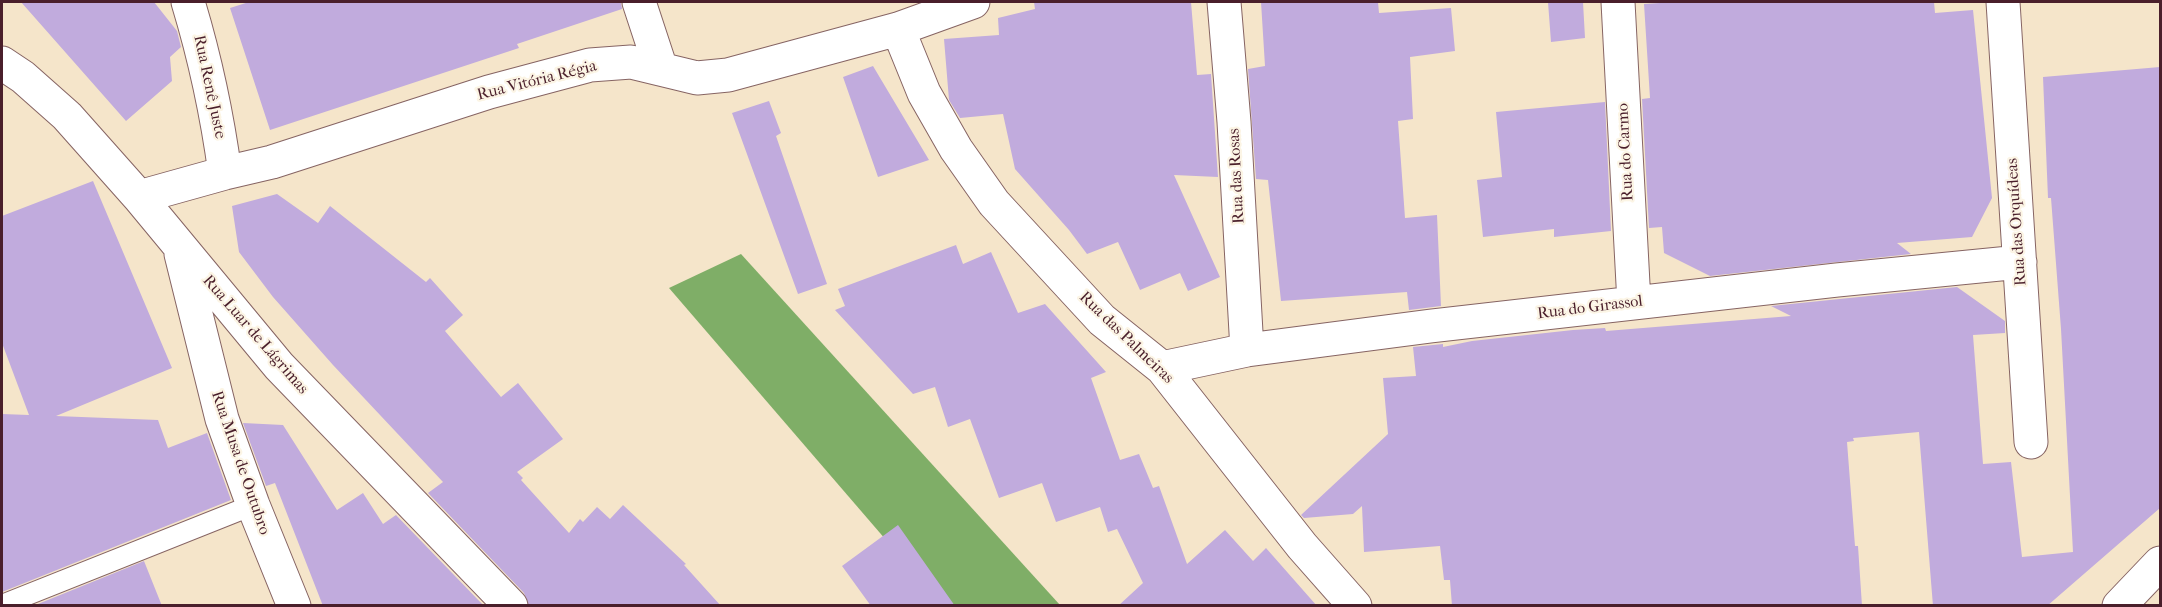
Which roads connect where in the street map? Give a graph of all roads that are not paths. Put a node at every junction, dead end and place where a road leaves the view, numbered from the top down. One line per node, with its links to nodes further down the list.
1 (188, 2): 10 (street, Rua Renê Juste)
2 (639, 2): 9 (street)
3 (973, 2): 7 (street, Rua Vitória Régia)
4 (1224, 2): 15 (street, Rua das Rosas)
5 (1618, 2): 14 (street, Rua do Carmo)
6 (2003, 2): 13 (street, Rua das Orquídeas)
7 (898, 29): 9 (street, Rua Vitória Régia); 16 (street, Rua das Palmeiras)
8 (2, 63): 11 (street, Rua Luar de Lágrimas)
9 (661, 69): 10 (street, Rua Vitória Régia)
10 (225, 173): 11 (street, Rua Vitória Régia)
11 (140, 197): 12 (street, Rua Luar de Lágrimas)
12 (180, 247): 18 (street, Rua Musa de Outubro); 22 (street, Rua Luar de Lágrimas)
13 (2020, 262): 14 (street, Rua do Girassol); 17 (street, Rua das Orquídeas)
14 (1634, 303): 15 (street, Rua do Girassol)
15 (1247, 350): 16 (street, Rua do Girassol)
16 (1162, 368): 23 (street, Rua das Palmeiras)
17 (2031, 442)
18 (253, 505): 20 (lane); 21 (street, Rua Musa de Outubro)
19 (2160, 563): 24 (street)
20 (2, 605)
21 (294, 606)
22 (511, 606)
23 (1355, 606)
24 (2119, 606)

